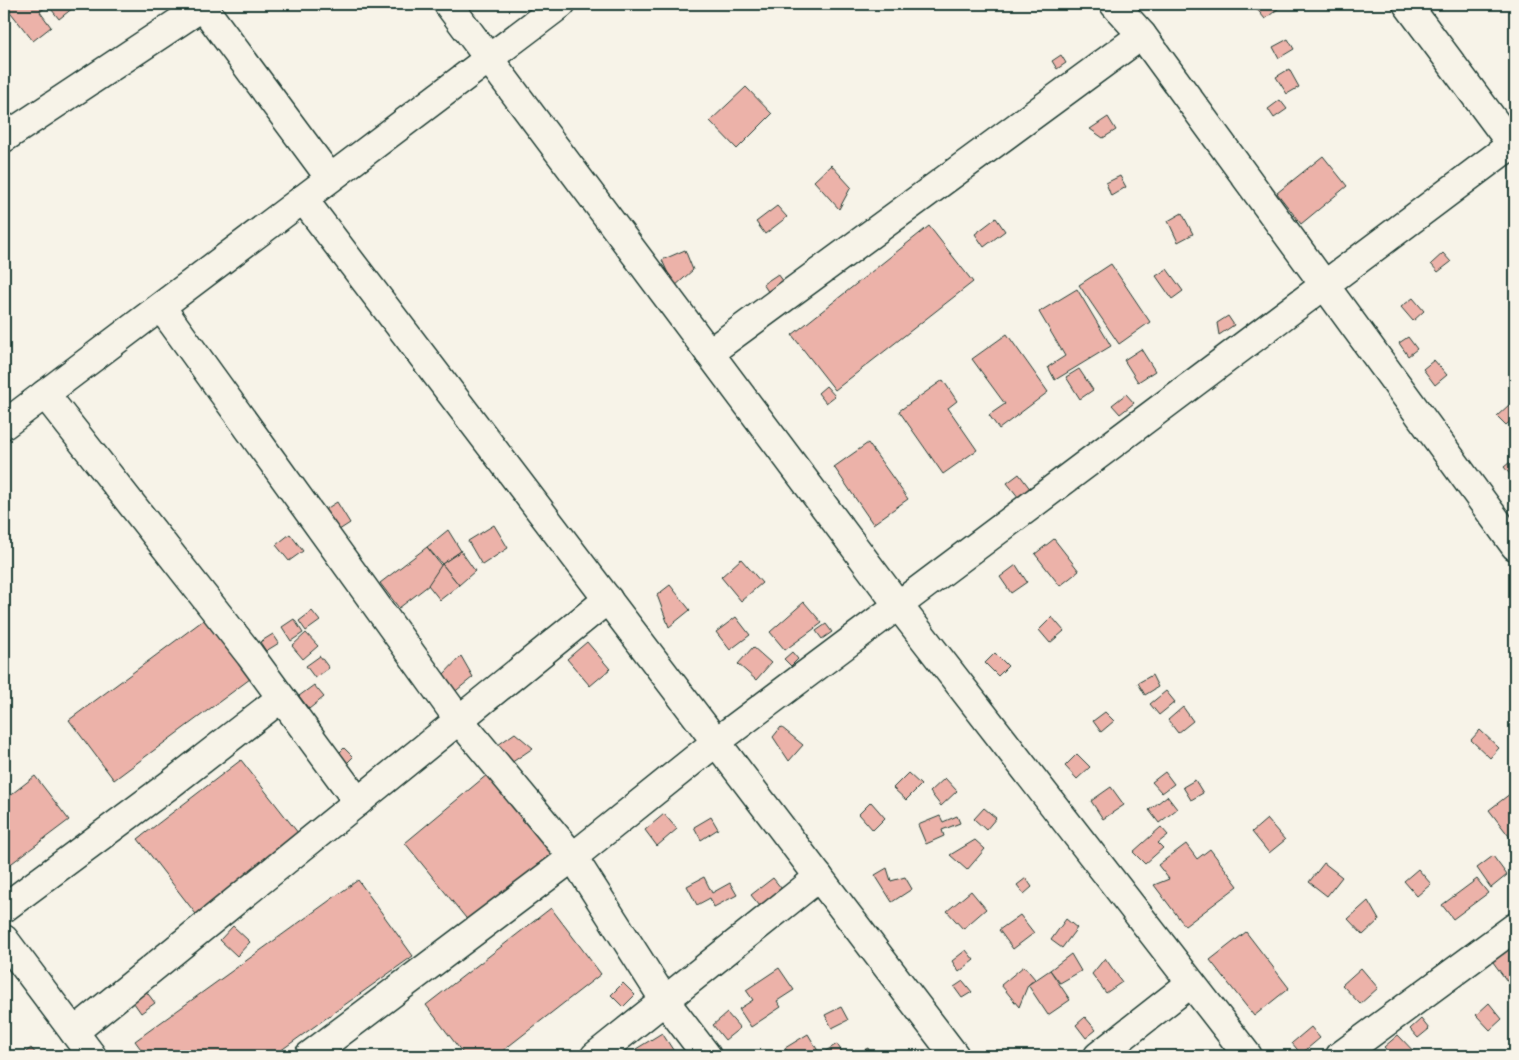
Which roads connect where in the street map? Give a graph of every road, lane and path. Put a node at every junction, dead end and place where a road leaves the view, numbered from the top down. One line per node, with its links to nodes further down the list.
1 (448, 4): 7 (street)
2 (561, 4): 7 (street)
3 (1114, 4): 6 (street)
4 (1407, 4): 9 (street)
5 (202, 5): 8 (street); 10 (street)
6 (1142, 35): 12 (street); 14 (street)
7 (488, 59): 10 (street); 14 (street)
8 (4, 138)
9 (1514, 145): 12 (street)
10 (330, 178): 11 (street)
11 (304, 198): 13 (street); 18 (street)
12 (1324, 286): 17 (street); 19 (street)
13 (161, 307): 15 (street); 21 (street)
14 (709, 353): 19 (street)
15 (45, 394): 16 (street); 20 (street)
16 (4, 425)
17 (1515, 546)
18 (608, 599): 21 (street); 22 (street)
19 (898, 605): 22 (street); 29 (street)
20 (281, 698): 23 (street); 26 (street)
21 (459, 720): 23 (street); 24 (street)
22 (716, 742): 24 (street); 25 (street)
23 (358, 802): 31 (street)
24 (573, 857): 30 (street); 33 (street)
25 (819, 877): 30 (street); 36 (street)
26 (4, 908)
27 (1515, 927): 39 (street)
28 (4, 939): 31 (street)
29 (1191, 983): 37 (street); 38 (street)
30 (665, 1002): 34 (street); 35 (street)
31 (74, 1032): 32 (street)
32 (92, 1056)
33 (309, 1056)
34 (595, 1056)
35 (707, 1056)
36 (955, 1056)
37 (1098, 1056)
38 (1248, 1056)
39 (1340, 1056)

